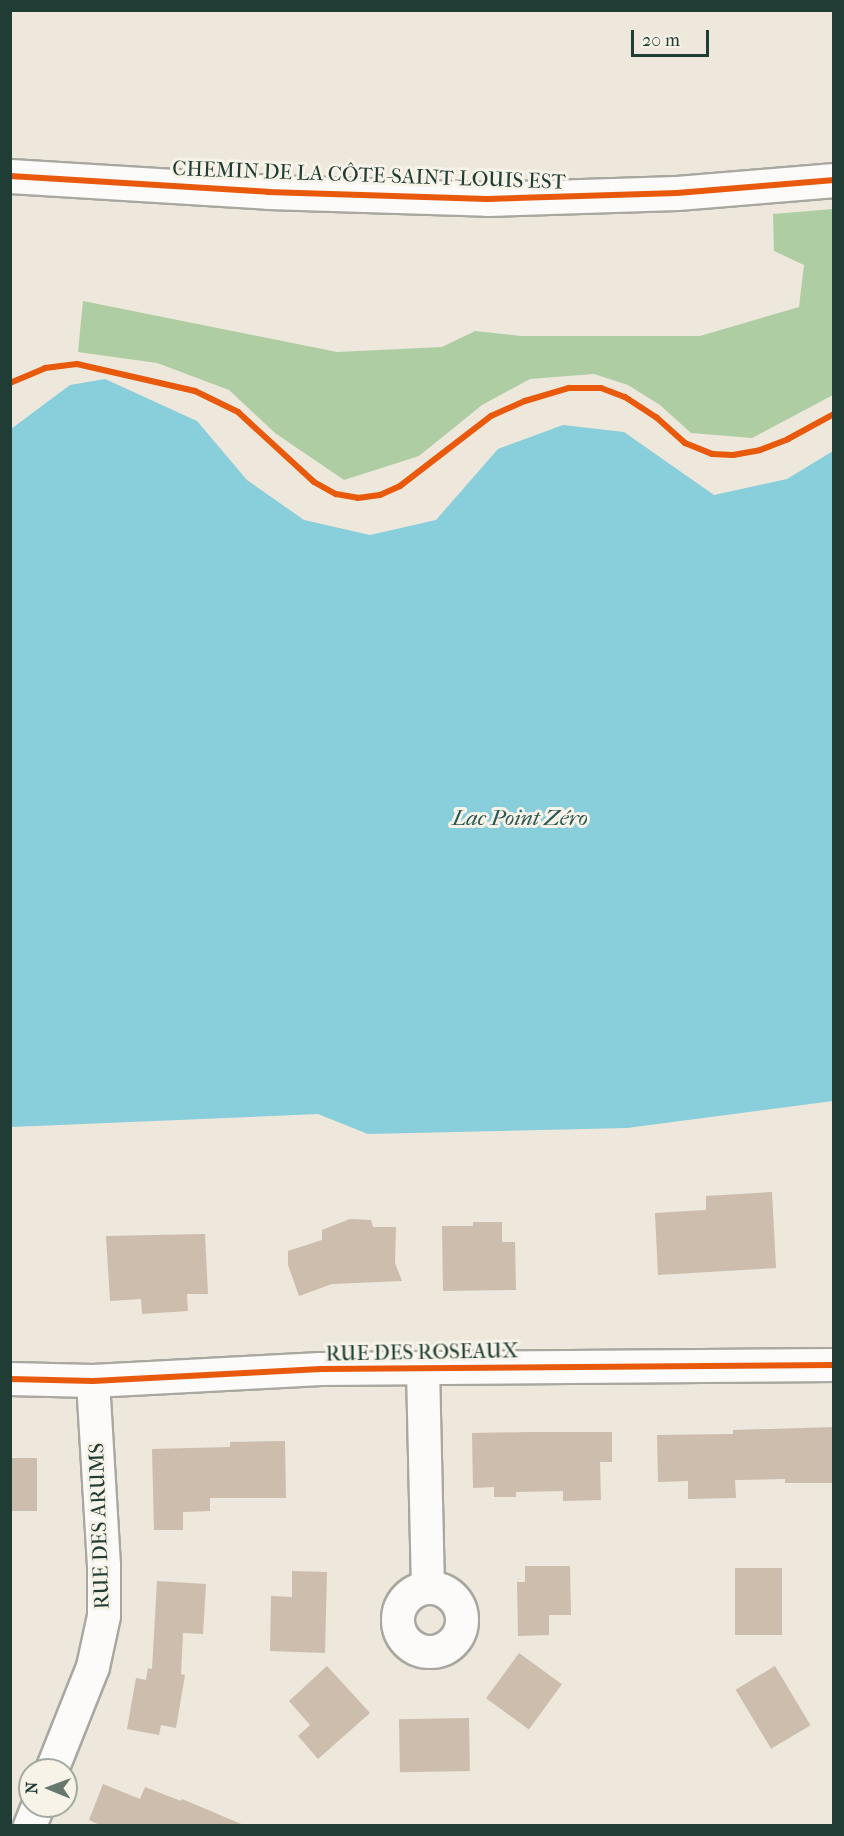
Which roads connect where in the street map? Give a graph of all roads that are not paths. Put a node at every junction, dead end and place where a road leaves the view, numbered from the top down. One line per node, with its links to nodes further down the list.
1 (10, 176): 2 (street, CHEMIN DE LA CÔTE-SAINT-LOUIS EST)
2 (834, 180)
3 (834, 1365): 4 (street, RUE DES ROSEAUX)
4 (423, 1369): 6 (street, RUE DES ROSEAUX); 7 (street)
5 (10, 1380): 6 (street, RUE DES ROSEAUX)
6 (93, 1381): 8 (street, RUE DES ARUMS)
7 (428, 1587)
8 (57, 1758)

